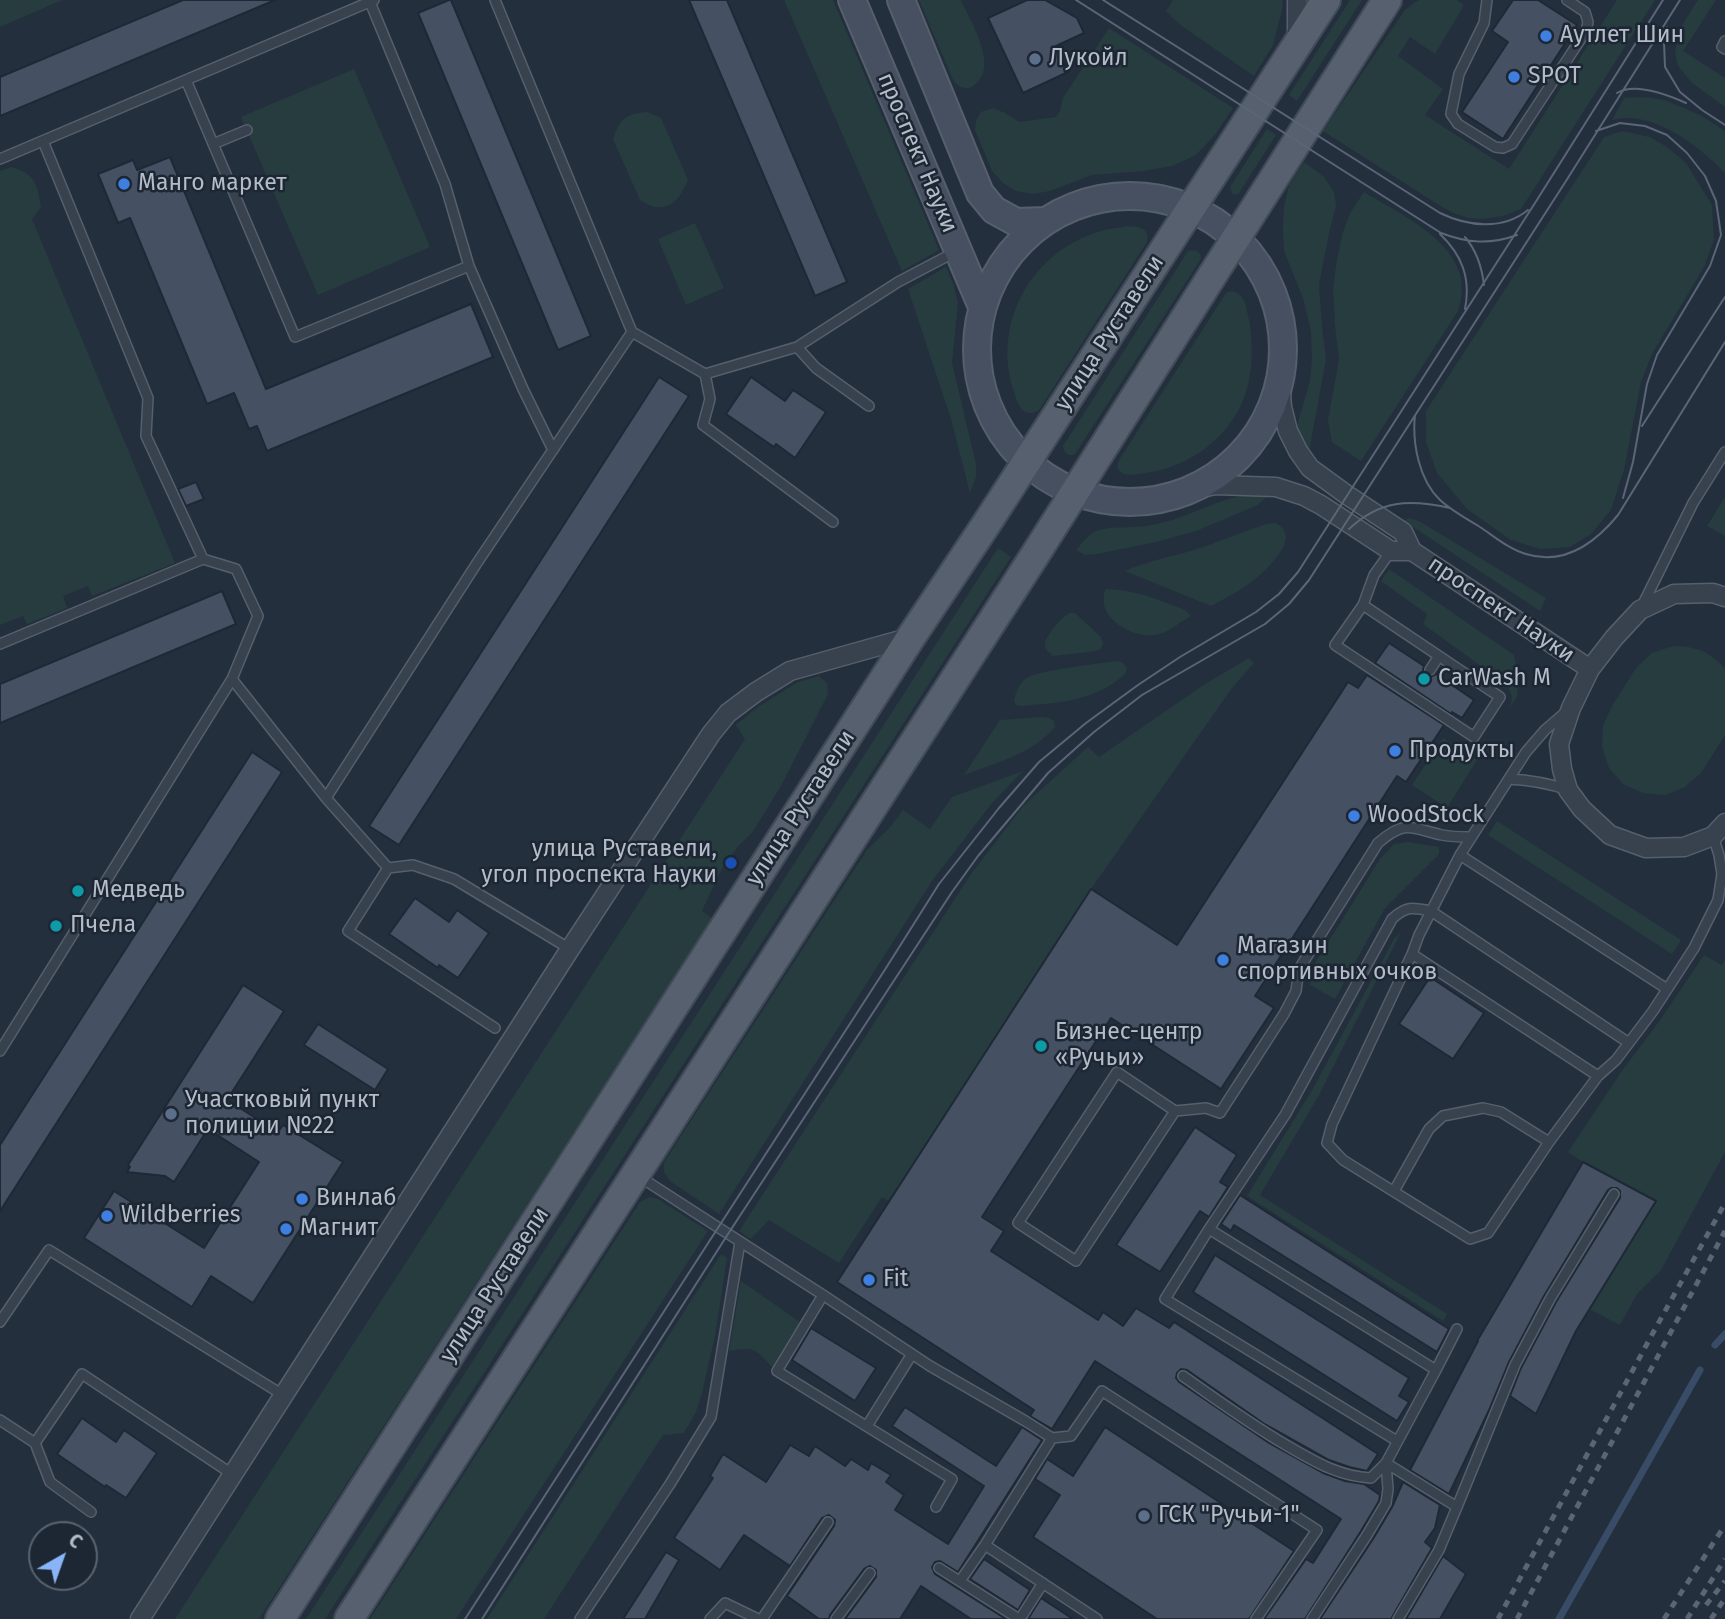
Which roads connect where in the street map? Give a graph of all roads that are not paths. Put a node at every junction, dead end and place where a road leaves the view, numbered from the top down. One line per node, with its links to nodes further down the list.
1 (495, 0): 25 (lane)
2 (852, 0): 10 (main road, проспект Науки)
3 (1297, 0): 12 (street)
4 (1326, 0): 12 (main road, улица Руставели)
5 (1387, 0): 21 (main road)
6 (1487, 0): 7 (lane)
7 (1567, 0)
8 (372, 1): 14 (lane); 23 (lane)
9 (905, 10): 10 (main road); 20 (main road, проспект Науки)
10 (869, 39): 22 (main road, проспект Науки)
11 (1725, 41): 13 (lane)
12 (1296, 45): 19 (main road, улица Руставели)
13 (1725, 49)
14 (186, 80): 16 (lane); 17 (lane)
15 (247, 130): 17 (lane)
16 (43, 141): 18 (lane); 38 (lane)
17 (213, 144): 23 (lane)
18 (0, 159)
19 (1192, 209): 20 (main road, проспект Науки); 21 (main road, проспект Науки); 32 (main road, улица Руставели)
20 (1046, 221): 24 (main road, проспект Науки)
21 (1236, 237): 28 (main road, проспект Науки); 34 (main road)
22 (958, 250): 24 (main road, проспект Науки); 26 (lane)
23 (469, 266): 30 (lane)
24 (982, 307): 32 (main road, проспект Науки)
25 (632, 332): 27 (lane); 30 (lane)
26 (797, 347): 27 (lane); 29 (lane)
27 (705, 374): 35 (lane)
28 (1280, 379): 33 (main road, проспект Науки); 37 (street, проспект Науки)
29 (869, 406)
30 (553, 450): 51 (lane)
31 (1725, 452): 41 (lane)
32 (1027, 461): 34 (main road, проспект Науки); 42 (main road, улица Руставели)
33 (1190, 490): 34 (main road, проспект Науки); 36 (street, проспект Науки)
34 (1075, 492): 66 (main road)
35 (833, 522)
36 (1391, 551): 37 (street, проспект Науки); 40 (lane)
37 (1412, 551): 45 (street, проспект Науки)
38 (203, 559): 43 (lane); 47 (lane)
39 (1725, 597): 41 (street)
40 (1363, 605): 44 (lane); 44 (lane)
41 (1640, 610): 45 (street)
42 (911, 638): 57 (street); 95 (main road, улица Руставели)
43 (0, 644)
44 (1439, 656): 46 (lane)
45 (1590, 669): 48 (street)
46 (1430, 670)
47 (232, 679): 51 (lane); 62 (lane)
48 (1571, 708): 49 (lane); 50 (street)
49 (1509, 779): 50 (lane); 53 (lane)
50 (1569, 790): 52 (street)
51 (326, 797): 55 (lane)
52 (1719, 830): 59 (lane)
53 (1471, 837): 54 (lane); 64 (lane)
54 (1460, 855): 56 (lane); 59 (lane)
55 (388, 867): 57 (lane); 60 (lane)
56 (1431, 911): 58 (lane); 61 (lane); 69 (lane)
57 (570, 949): 77 (street)
58 (1412, 954): 63 (lane); 67 (lane)
59 (1667, 989): 61 (lane)
60 (495, 1028)
61 (1629, 1042): 63 (lane)
62 (0, 1051)
63 (1598, 1076): 65 (lane)
64 (1175, 1111): 64 (lane)
65 (1549, 1142): 67 (lane); 67 (lane)
66 (635, 1174): 70 (lane); 96 (main road)
67 (1394, 1191)
68 (1614, 1194): 86 (lane)
69 (1209, 1229): 75 (lane); 81 (lane)
70 (740, 1242): 71 (lane); 97 (lane)
71 (823, 1295): 74 (lane); 79 (lane)
72 (0, 1322): 77 (lane)
73 (1457, 1329): 75 (lane)
74 (912, 1354): 79 (lane); 80 (lane)
75 (1436, 1370): 81 (lane)
76 (1182, 1376): 83 (lane)
77 (284, 1395): 84 (street)
78 (0, 1420): 82 (lane)
79 (867, 1426): 85 (lane)
80 (1052, 1438): 89 (lane); 103 (lane)
81 (1397, 1441): 83 (lane)
82 (35, 1443): 84 (lane); 87 (lane)
83 (1386, 1463): 86 (lane); 104 (lane)
84 (232, 1474): 94 (street)
85 (936, 1507)
86 (1457, 1507): 105 (lane)
87 (91, 1513)
88 (828, 1522): 99 (lane)
89 (985, 1545): 92 (lane); 93 (lane)
90 (939, 1568): 92 (lane)
91 (870, 1573): 100 (lane)
92 (960, 1581): 101 (lane)
93 (1043, 1583): 101 (lane); 102 (lane)
94 (140, 1619)
95 (280, 1619)
96 (349, 1619)
97 (580, 1619)
98 (710, 1619): 99 (lane)
99 (760, 1619)
100 (836, 1619)
101 (1019, 1619)
102 (1097, 1619)
103 (1256, 1619)
104 (1312, 1619)
105 (1398, 1619)

